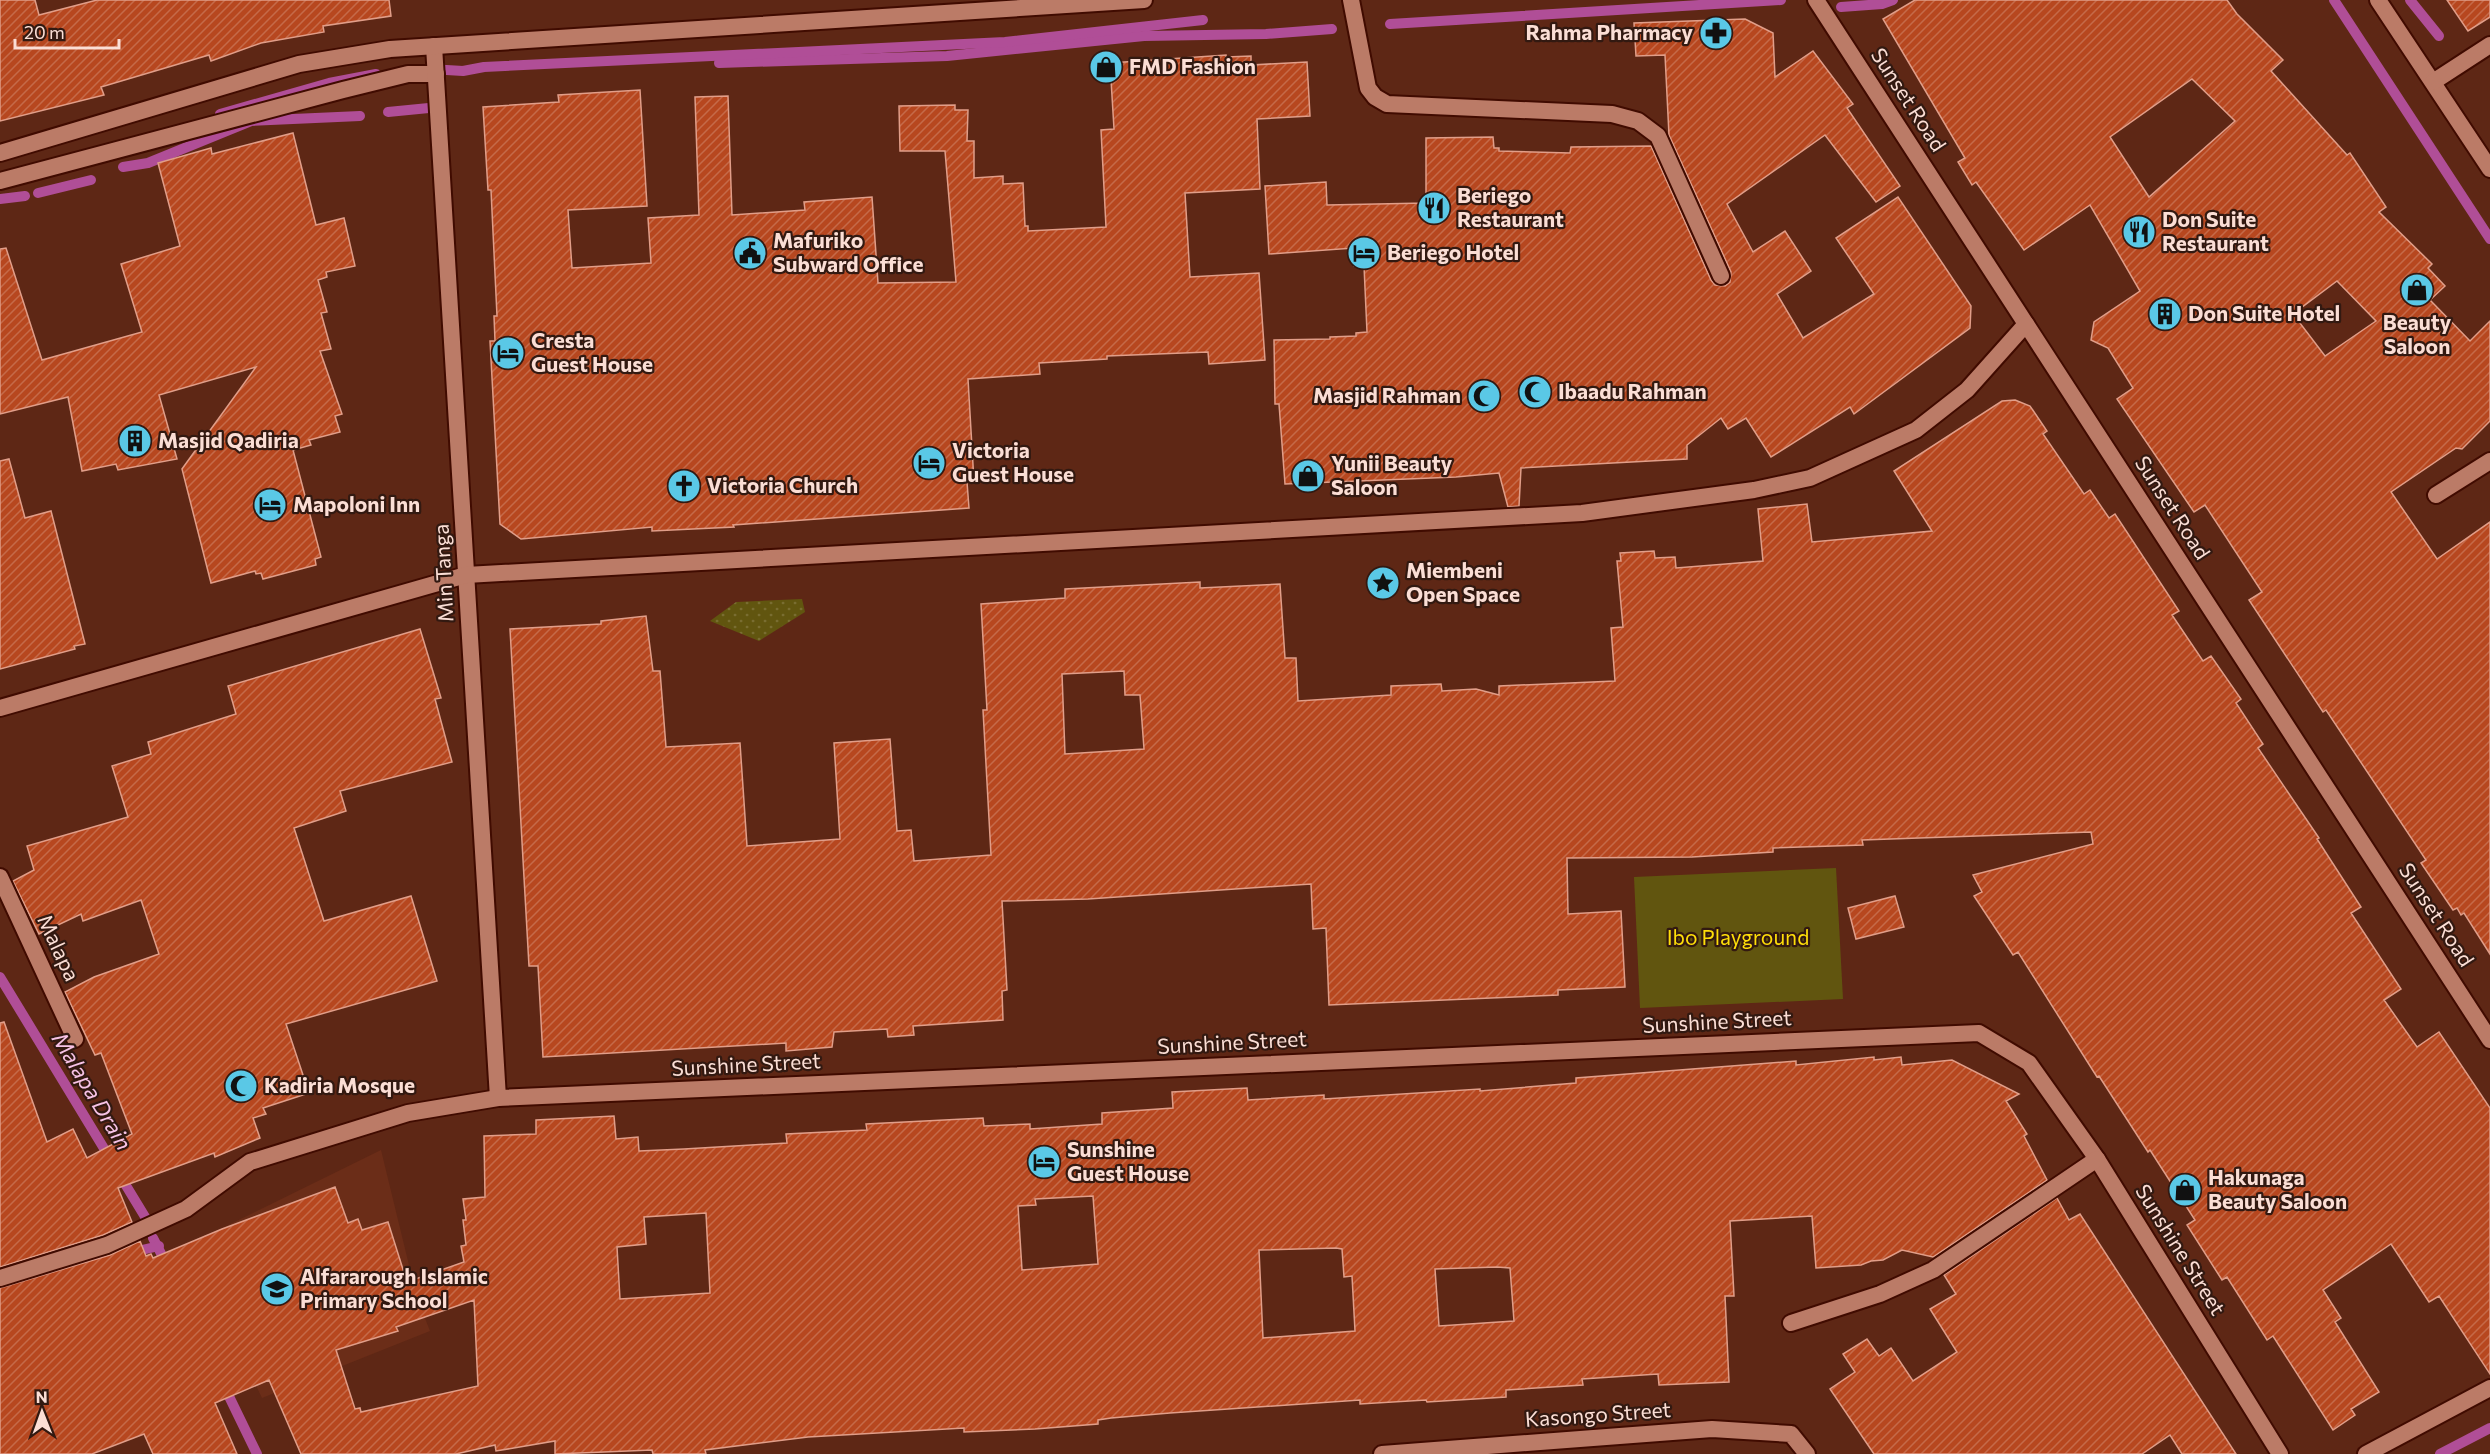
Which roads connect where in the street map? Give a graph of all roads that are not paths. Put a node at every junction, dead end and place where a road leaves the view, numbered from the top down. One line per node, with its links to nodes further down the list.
1 (1144, 0): 5 (street)
2 (1351, 0): 13 (street)
3 (1816, 0): 14 (street, Sunset Road)
4 (2378, 0): 9 (street)
5 (961, 6): 7 (street)
6 (2490, 45): 9 (street)
7 (434, 46): 8 (street, Min Tanga); 10 (street)
8 (436, 74): 12 (street); 17 (street, Min Tanga)
9 (2433, 82): 11 (street)
10 (0, 153)
11 (2490, 169)
12 (0, 181)
13 (1721, 276)
14 (2026, 324): 17 (street); 21 (street, Sunset Road)
15 (2490, 461): 16 (street)
16 (2436, 495)
17 (466, 575): 18 (street); 22 (street, Min Tanga)
18 (0, 708)
19 (0, 877): 20 (street, Malapa)
20 (75, 1039)
21 (2490, 1040)
22 (498, 1098): 23 (street, Sunshine Street); 24 (street, Sunshine Street)
23 (2097, 1159): 25 (street); 29 (street, Sunshine Street)
24 (0, 1278)
25 (1791, 1323)
26 (2490, 1388): 30 (street)
27 (1382, 1454): 28 (street, Kasongo Street)
28 (1807, 1454)
29 (2280, 1454)
30 (2366, 1454)

